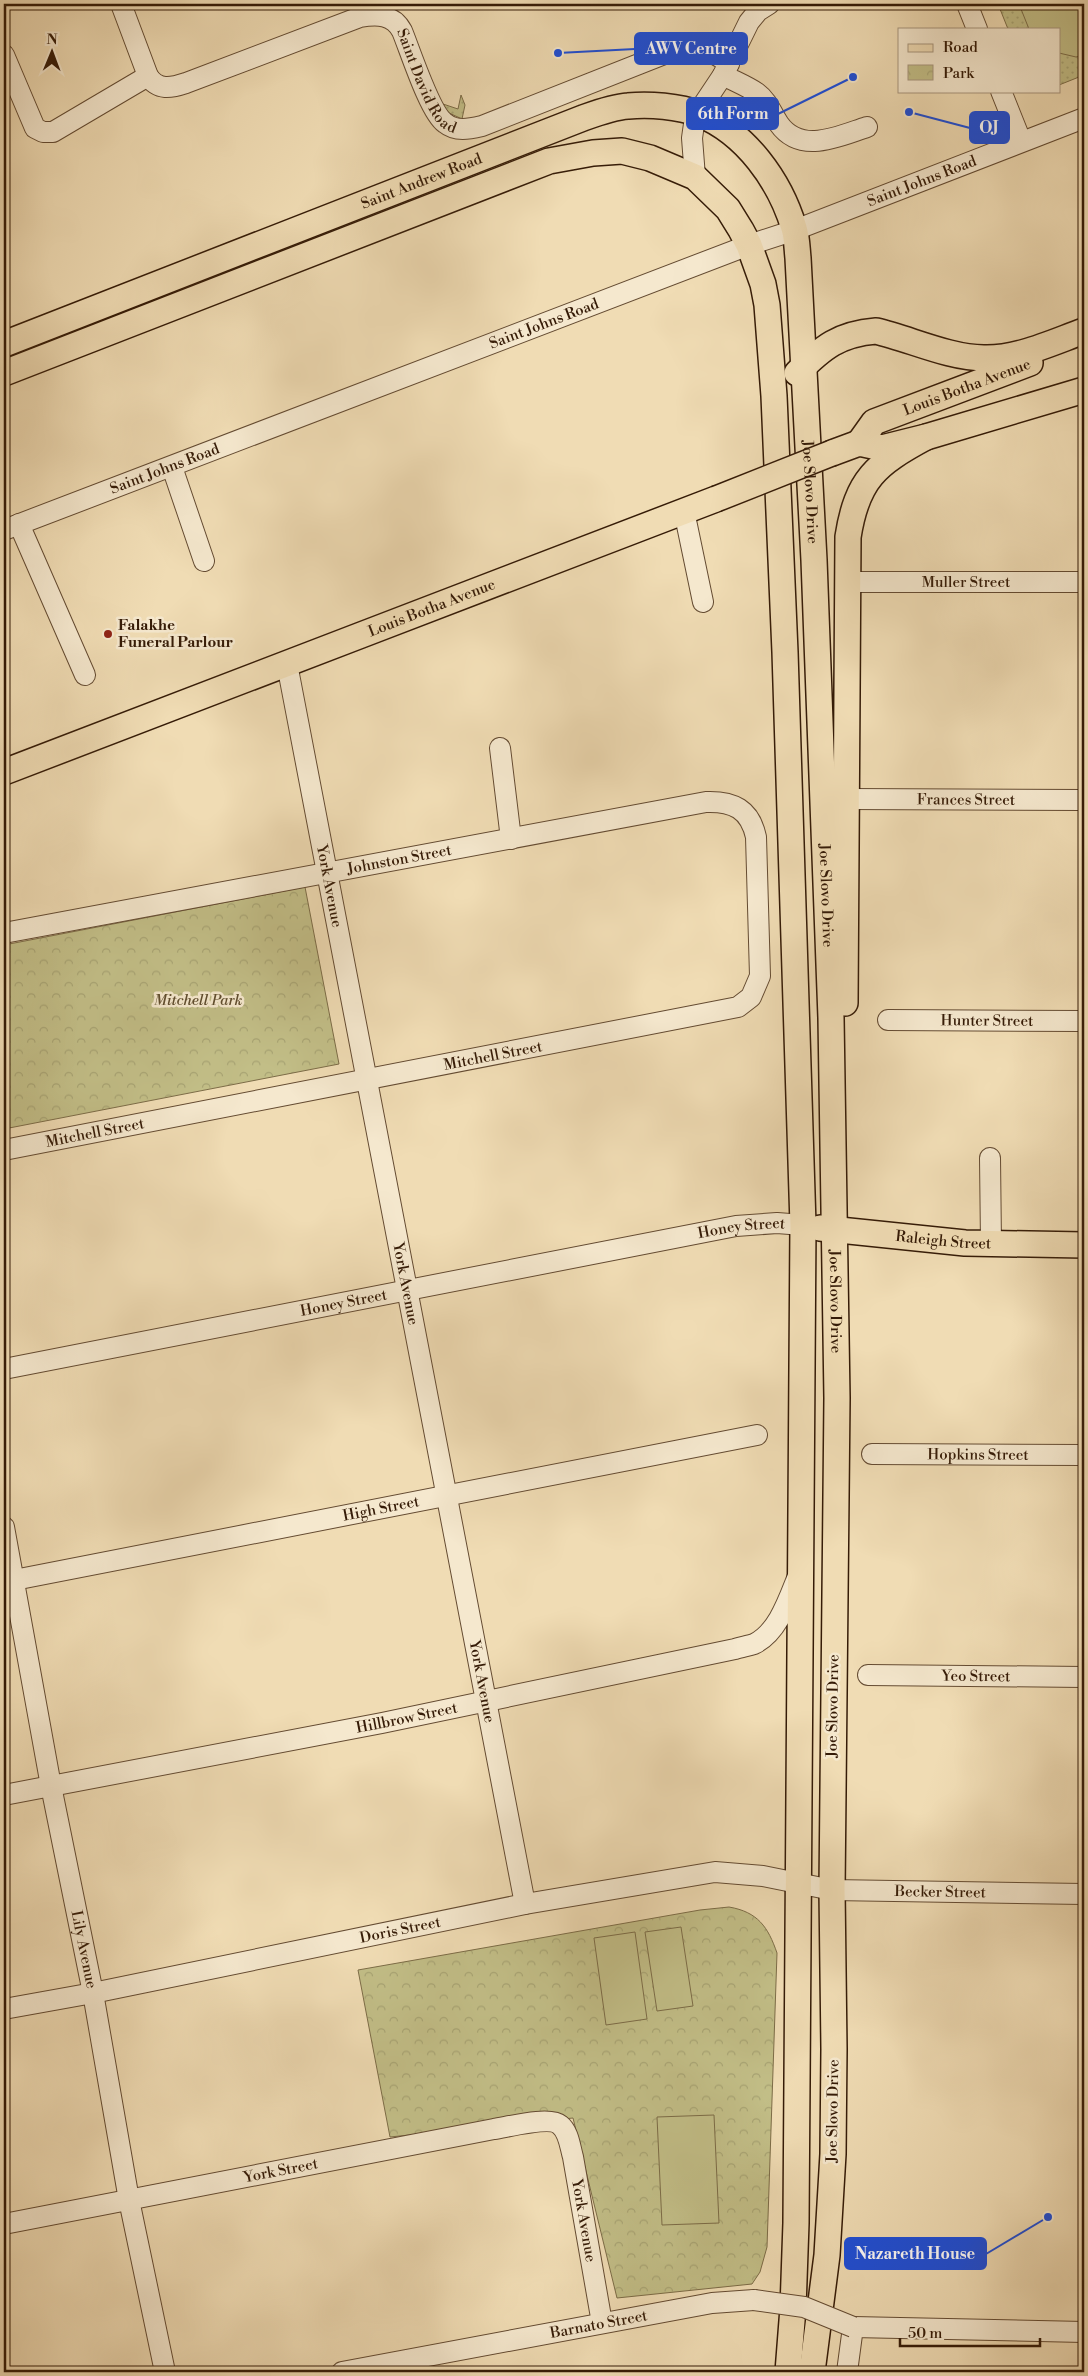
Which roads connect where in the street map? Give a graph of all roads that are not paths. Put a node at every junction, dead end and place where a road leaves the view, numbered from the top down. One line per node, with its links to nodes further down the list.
1 (122, 4): 7 (street)
2 (768, 4): 6 (street)
3 (967, 4): 4 (street)
4 (977, 28)
5 (4, 55): 7 (street)
6 (726, 69): 7 (street, Saint David Road); 9 (street); 11 (street, Saint David Road)
7 (148, 76)
8 (1001, 92): 12 (street)
9 (697, 114): 13 (street); 14 (main road, Saint Andrew Road); 18 (main road, Saint Andrew Road)
10 (1084, 118): 12 (street, Saint Johns Road)
11 (867, 127)
12 (1021, 141): 14 (street, Saint Johns Road)
13 (695, 177): 15 (main road, Saint Andrew Road); 20 (main road, Saint Andrew Road)
14 (795, 230): 15 (street, Saint Johns Road); 19 (main road, Joe Slovo Drive)
15 (749, 245): 22 (main road, Joe Slovo Drive); 25 (street, Saint Johns Road)
16 (1084, 331): 19 (main road)
17 (1084, 343): 24 (main road, Louis Botha Avenue)
18 (4, 344)
19 (804, 366): 22 (main road); 42 (main road, Joe Slovo Drive)
20 (4, 373)
21 (1084, 390): 23 (main road, Louis Botha Avenue)
22 (774, 396): 48 (main road, Joe Slovo Drive)
23 (926, 437): 24 (main road, Louis Botha Avenue); 29 (main road)
24 (859, 443): 26 (main road, Louis Botha Avenue, bridge)
25 (172, 467): 27 (street, Saint Johns Road); 28 (street)
26 (684, 511): 31 (street); 32 (main road, Louis Botha Avenue)
27 (11, 527): 33 (street)
28 (204, 561)
29 (847, 582): 30 (street, Muller Street); 36 (main road)
30 (1084, 582)
31 (702, 602)
32 (287, 664): 35 (main road, Louis Botha Avenue); 40 (street, York Avenue)
33 (85, 675)
34 (500, 748): 39 (street)
35 (4, 772)
36 (848, 799): 37 (street, Frances Street); 42 (main road)
37 (1084, 800)
38 (706, 802): 39 (street, Johnston Street); 45 (street, Mitchell Street)
39 (511, 839): 40 (street, Johnston Street)
40 (326, 874): 41 (street, Johnston Street); 45 (street, York Avenue)
41 (4, 933)
42 (831, 1018): 49 (main road, Joe Slovo Drive)
43 (888, 1020): 44 (street, Hunter Street)
44 (1084, 1020)
45 (367, 1081): 46 (street, Mitchell Street); 52 (street, York Avenue)
46 (4, 1150)
47 (990, 1158): 50 (street)
48 (803, 1225): 49 (main road, Raleigh Street); 52 (street, Honey Street); 59 (main road, Joe Slovo Drive)
49 (836, 1230): 50 (main road, Raleigh Street); 67 (main road, Joe Slovo Drive)
50 (991, 1244): 51 (main road, Raleigh Street)
51 (1084, 1245)
52 (407, 1289): 53 (street, Honey Street); 57 (street, York Avenue)
53 (4, 1369)
54 (757, 1435): 57 (street, High Street)
55 (872, 1454): 56 (street, Hopkins Street)
56 (1084, 1455)
57 (446, 1496): 60 (street, High Street); 63 (street, York Avenue)
58 (4, 1526): 60 (street, Lily Avenue)
59 (799, 1574): 63 (street, Hillbrow Street); 66 (main road, Joe Slovo Drive)
60 (9, 1581): 64 (street, Lily Avenue)
61 (868, 1675): 62 (street, Yeo Street)
62 (1084, 1677)
63 (485, 1701): 64 (street, Hillbrow Street); 69 (street, York Avenue)
64 (51, 1786): 65 (street, Hillbrow Street); 70 (street, Lily Avenue)
65 (4, 1795)
66 (797, 1883): 67 (street, Becker Street); 69 (street, Doris Street); 80 (main road, Joe Slovo Drive)
67 (832, 1890): 68 (street, Becker Street); 81 (main road, Joe Slovo Drive)
68 (1084, 1894)
69 (526, 1904): 70 (street, Doris Street)
70 (93, 1993): 71 (street, Doris Street); 73 (street, Lily Avenue)
71 (4, 2009)
72 (558, 2123): 73 (street, York Street); 75 (street, York Avenue)
73 (130, 2200): 74 (street, York Street); 78 (street, Lily Avenue)
74 (4, 2224)
75 (602, 2322): 76 (street, Barnato Street, bridge); 79 (street, Barnato Street)
76 (854, 2327): 77 (street); 82 (street)
77 (1084, 2332)
78 (165, 2372)
79 (342, 2372)
80 (788, 2372)
81 (812, 2372)
82 (847, 2372)

